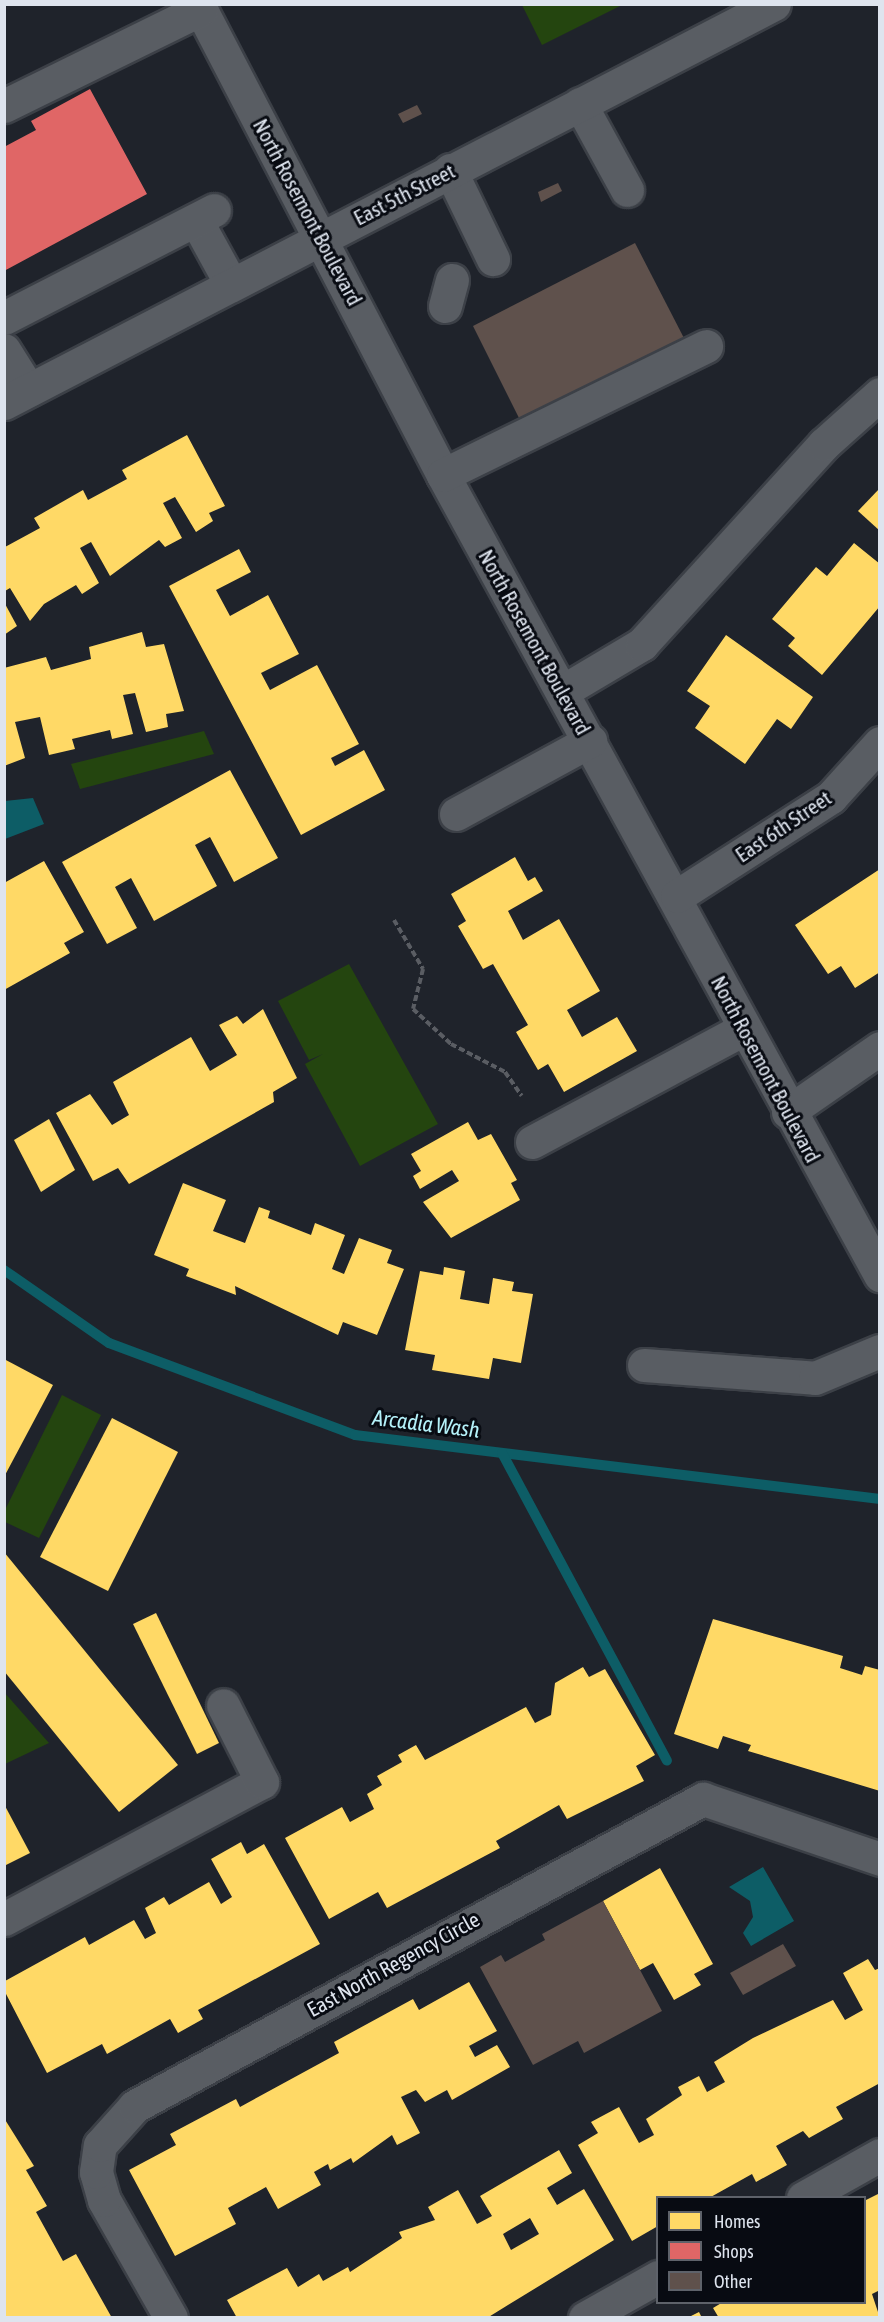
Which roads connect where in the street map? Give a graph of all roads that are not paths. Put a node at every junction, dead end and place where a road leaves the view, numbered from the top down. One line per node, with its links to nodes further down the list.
1 (774, 4): 3 (street, East 5th Street)
2 (200, 7): 4 (street); 7 (street, North Rosemont Boulevard)
3 (580, 104): 5 (street, East 5th Street); 6 (street)
4 (4, 106)
5 (450, 170): 7 (street, East 5th Street); 8 (street)
6 (627, 190)
7 (321, 236): 9 (street, East 5th Street); 15 (street, North Rosemont Boulevard)
8 (493, 259)
9 (231, 284): 10 (street); 14 (street, East 5th Street)
10 (4, 318)
11 (706, 346): 15 (street)
12 (4, 350): 14 (street)
13 (879, 394): 16 (street)
14 (17, 396)
15 (443, 475): 16 (street, North Rosemont Boulevard)
16 (563, 691): 17 (street, North Rosemont Boulevard)
17 (590, 741): 19 (street); 20 (street, North Rosemont Boulevard)
18 (879, 743): 20 (street, East 6th Street)
19 (456, 814)
20 (677, 896): 21 (street, North Rosemont Boulevard)
21 (742, 1030): 23 (street, North Rosemont Boulevard); 24 (street)
22 (879, 1048): 23 (street)
23 (788, 1112): 25 (street, North Rosemont Boulevard)
24 (532, 1142)
25 (879, 1275)
26 (879, 1351): 27 (street)
27 (644, 1365)
28 (223, 1705): 30 (street)
29 (879, 1858): 34 (street, East North Regency Circle)
30 (4, 1919)
31 (879, 2156): 32 (street)
32 (807, 2196)
33 (656, 2278): 35 (street)
34 (171, 2318)
35 (585, 2318)

